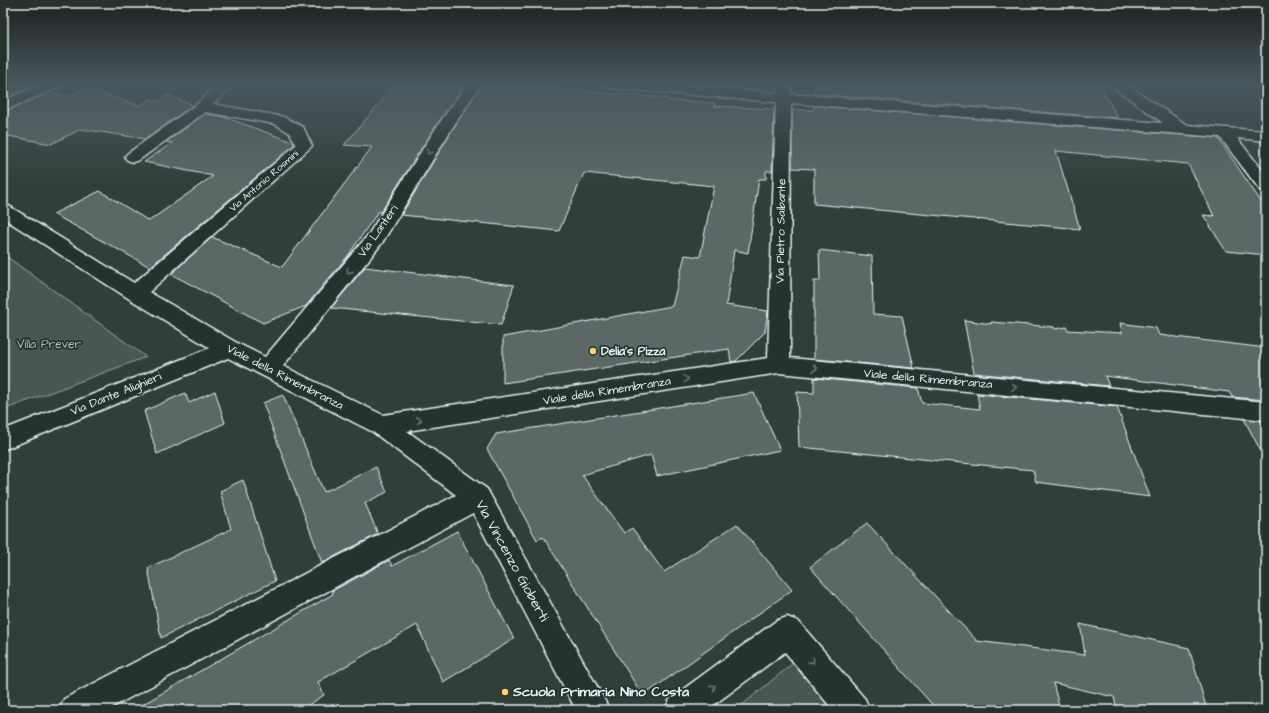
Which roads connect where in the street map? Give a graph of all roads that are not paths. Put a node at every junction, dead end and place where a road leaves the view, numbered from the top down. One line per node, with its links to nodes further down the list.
1 (188, 117): 10 (street)
2 (264, 117): 13 (street, Via Antonio Rosmini)
3 (451, 117): 16 (street, Via Lanteri, one-way to 16)
4 (784, 117): 15 (street, Via Pietro Saibante)
5 (1053, 117): 7 (street)
6 (1164, 117): 7 (street)
7 (1183, 130): 8 (street)
8 (1225, 133): 9 (street); 11 (street)
9 (1266, 136)
10 (133, 157)
11 (1266, 186)
12 (3, 210): 13 (street, Viale della Rimembranza)
13 (135, 293): 14 (street, Viale della Rimembranza)
14 (229, 349): 16 (street, Viale della Rimembranza); 19 (street, Via Dante Alighieri)
15 (779, 365): 17 (street, Viale della Rimembranza, one-way to 17); 18 (street, Viale della Rimembranza, one-way to 15)
16 (268, 369): 18 (street, Viale della Rimembranza)
17 (1266, 411)
18 (381, 425): 20 (street, Via Vincenzo Gioberti)
19 (3, 440)
20 (478, 497): 21 (street); 22 (street, Via Vincenzo Gioberti)
21 (76, 710)
22 (593, 710)
23 (682, 710): 24 (street, one-way to 24)
24 (854, 710)

